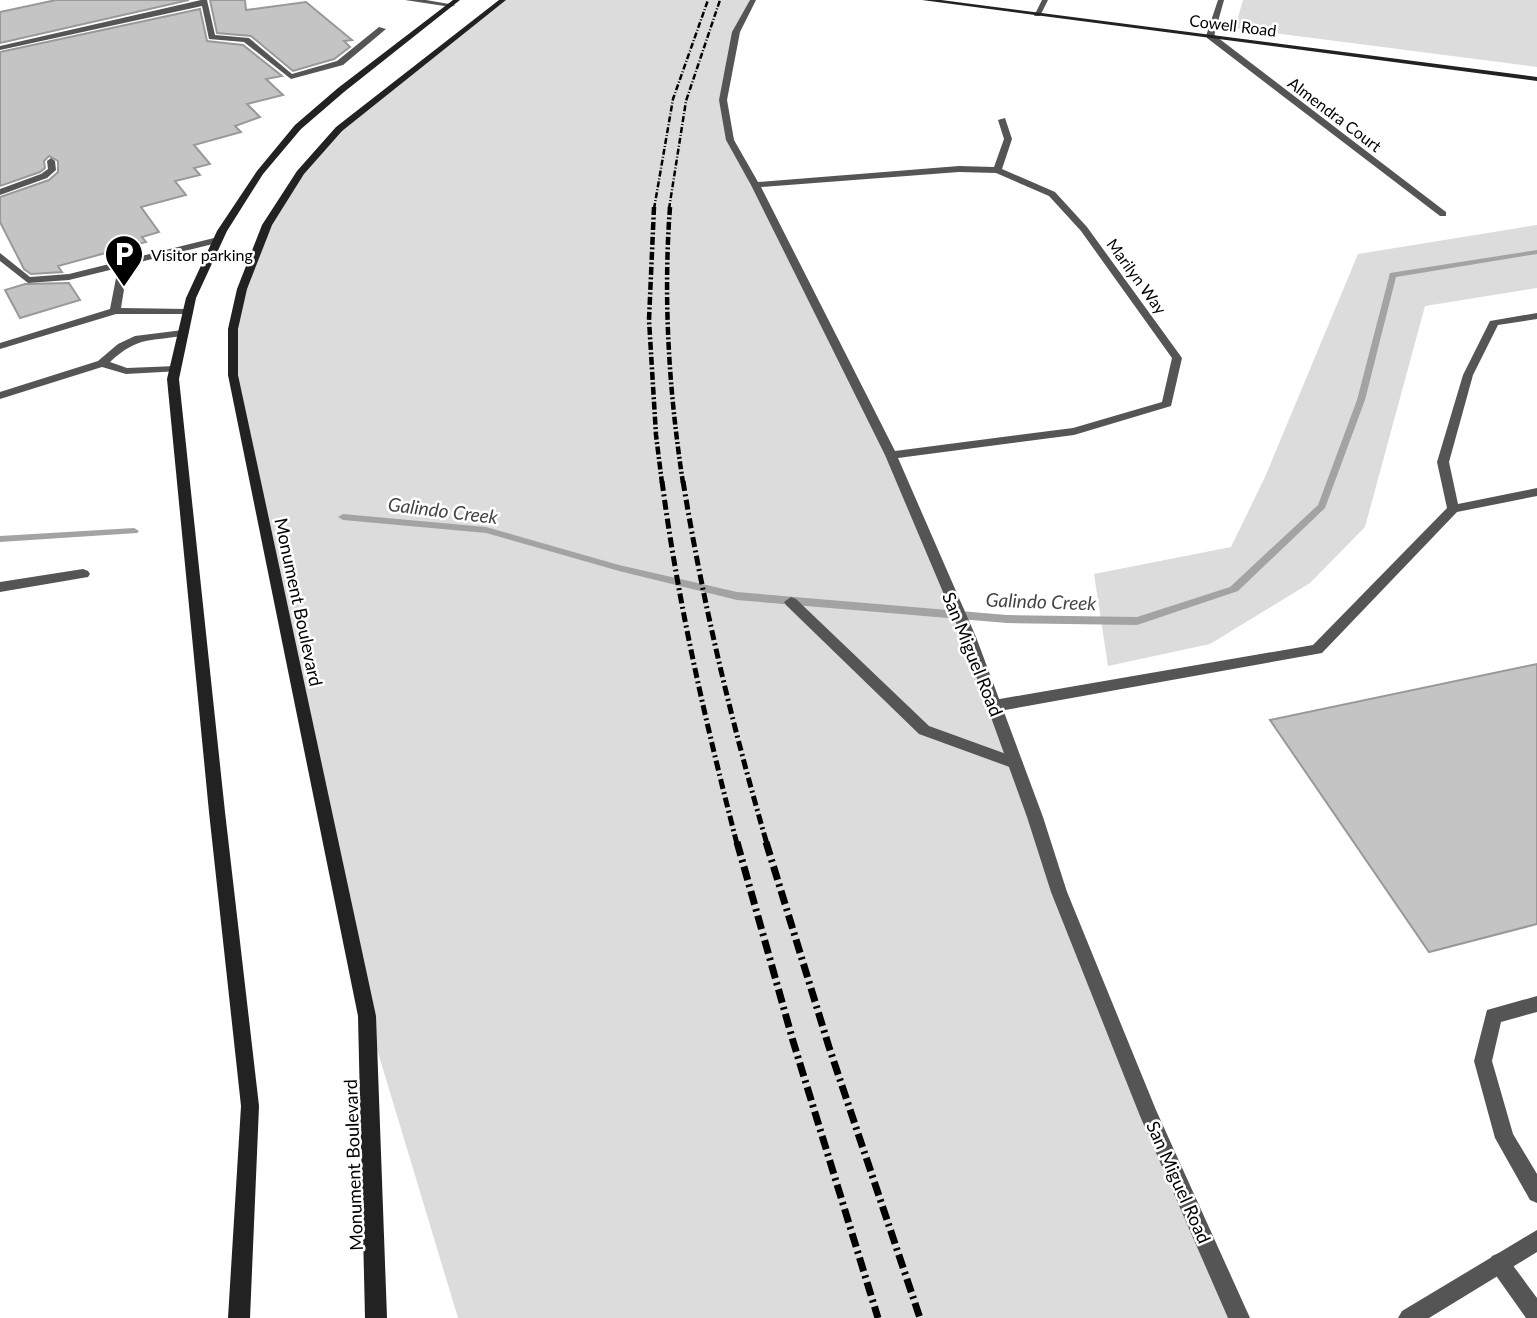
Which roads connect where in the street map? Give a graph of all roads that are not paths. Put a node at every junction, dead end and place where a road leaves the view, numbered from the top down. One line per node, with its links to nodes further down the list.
1 (408, 0): 8 (street)
2 (503, 0): 45 (main road, Monument Boulevard)
3 (753, 0): 17 (street, San Miguel Road)
4 (925, 0): 9 (main road, Cowell Road)
5 (1045, 0): 9 (street)
6 (1221, 0): 11 (street)
7 (204, 2): 10 (street); 12 (street)
8 (454, 2): 20 (main road)
9 (1037, 14): 11 (main road, Cowell Road)
10 (382, 29)
11 (1210, 36): 13 (main road, Cowell Road); 19 (street, Almendra Court)
12 (0, 48)
13 (1537, 79)
14 (1002, 120): 16 (street)
15 (51, 161): 18 (street)
16 (997, 170): 17 (street, Marilyn Way); 31 (street, Marilyn Way)
17 (755, 185): 31 (street, San Miguel Road)
18 (0, 191)
19 (1443, 214)
20 (218, 240): 22 (street); 24 (main road)
21 (0, 256): 22 (street)
22 (123, 265): 23 (street)
23 (115, 311): 24 (street); 27 (street)
24 (187, 312): 26 (main road)
25 (1537, 316): 33 (street)
26 (183, 333): 28 (street); 29 (main road)
27 (0, 346)
28 (102, 363): 29 (street); 30 (street)
29 (176, 369): 44 (main road)
30 (0, 396)
31 (891, 455): 37 (street, San Miguel Road)
32 (1537, 492): 33 (street)
33 (1454, 509): 37 (street)
34 (83, 574): 35 (street)
35 (0, 587)
36 (791, 602): 38 (street)
37 (994, 705): 38 (street, San Miguel Road)
38 (1015, 763): 46 (street, San Miguel Road)
39 (1537, 1004): 40 (street)
40 (1537, 1193)
41 (1537, 1240): 42 (street)
42 (1499, 1263): 43 (street); 47 (street)
43 (1537, 1315)
44 (239, 1318)
45 (376, 1318)
46 (1239, 1318)
47 (1409, 1318)

